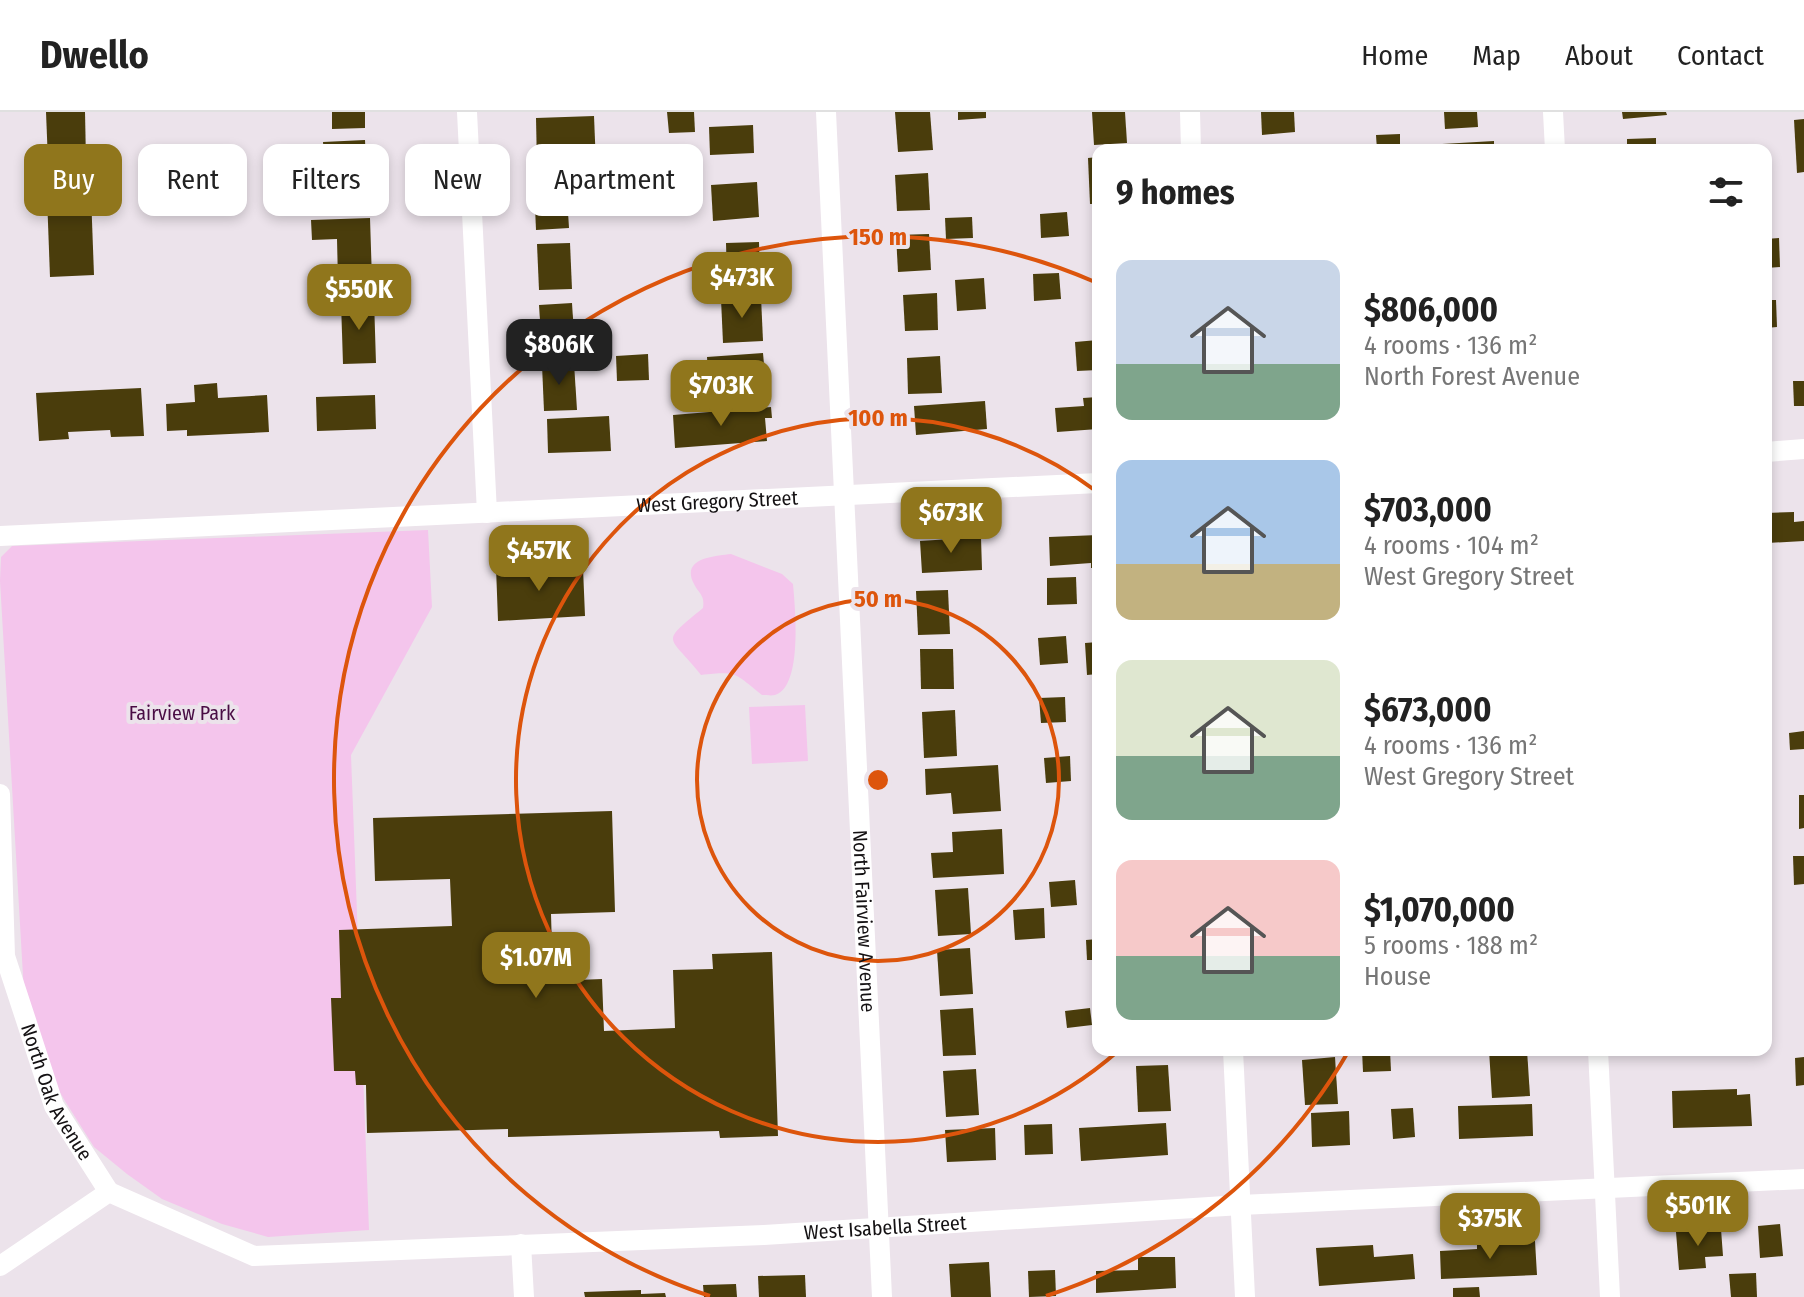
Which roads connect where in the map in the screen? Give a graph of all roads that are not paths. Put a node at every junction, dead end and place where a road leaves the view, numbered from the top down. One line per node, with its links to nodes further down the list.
1 (467, 112): 11 (street)
2 (826, 112): 10 (street, North Fairview Avenue)
3 (1190, 112): 5 (street)
4 (1553, 112): 6 (street)
5 (1191, 144)
6 (1555, 144)
7 (1804, 449): 8 (street)
8 (1772, 452)
9 (1092, 483): 10 (street, West Gregory Street)
10 (845, 495): 11 (street, West Gregory Street); 20 (street, North Fairview Avenue)
11 (487, 513): 12 (street, West Gregory Street)
12 (0, 536)
13 (0, 794): 18 (street, North Oak Avenue)
14 (1233, 1056): 19 (street)
15 (1598, 1056): 17 (street)
16 (1804, 1179): 17 (street, West Isabella Street)
17 (1604, 1189): 19 (street, West Isabella Street); 26 (street)
18 (109, 1192): 21 (street, West Isabella Street); 22 (street)
19 (1241, 1205): 20 (street, West Isabella Street); 25 (street)
20 (879, 1226): 21 (street, West Isabella Street); 24 (street, North Fairview Avenue)
21 (521, 1244): 23 (street)
22 (0, 1266)
23 (524, 1297)
24 (882, 1297)
25 (1245, 1297)
26 (1610, 1297)

